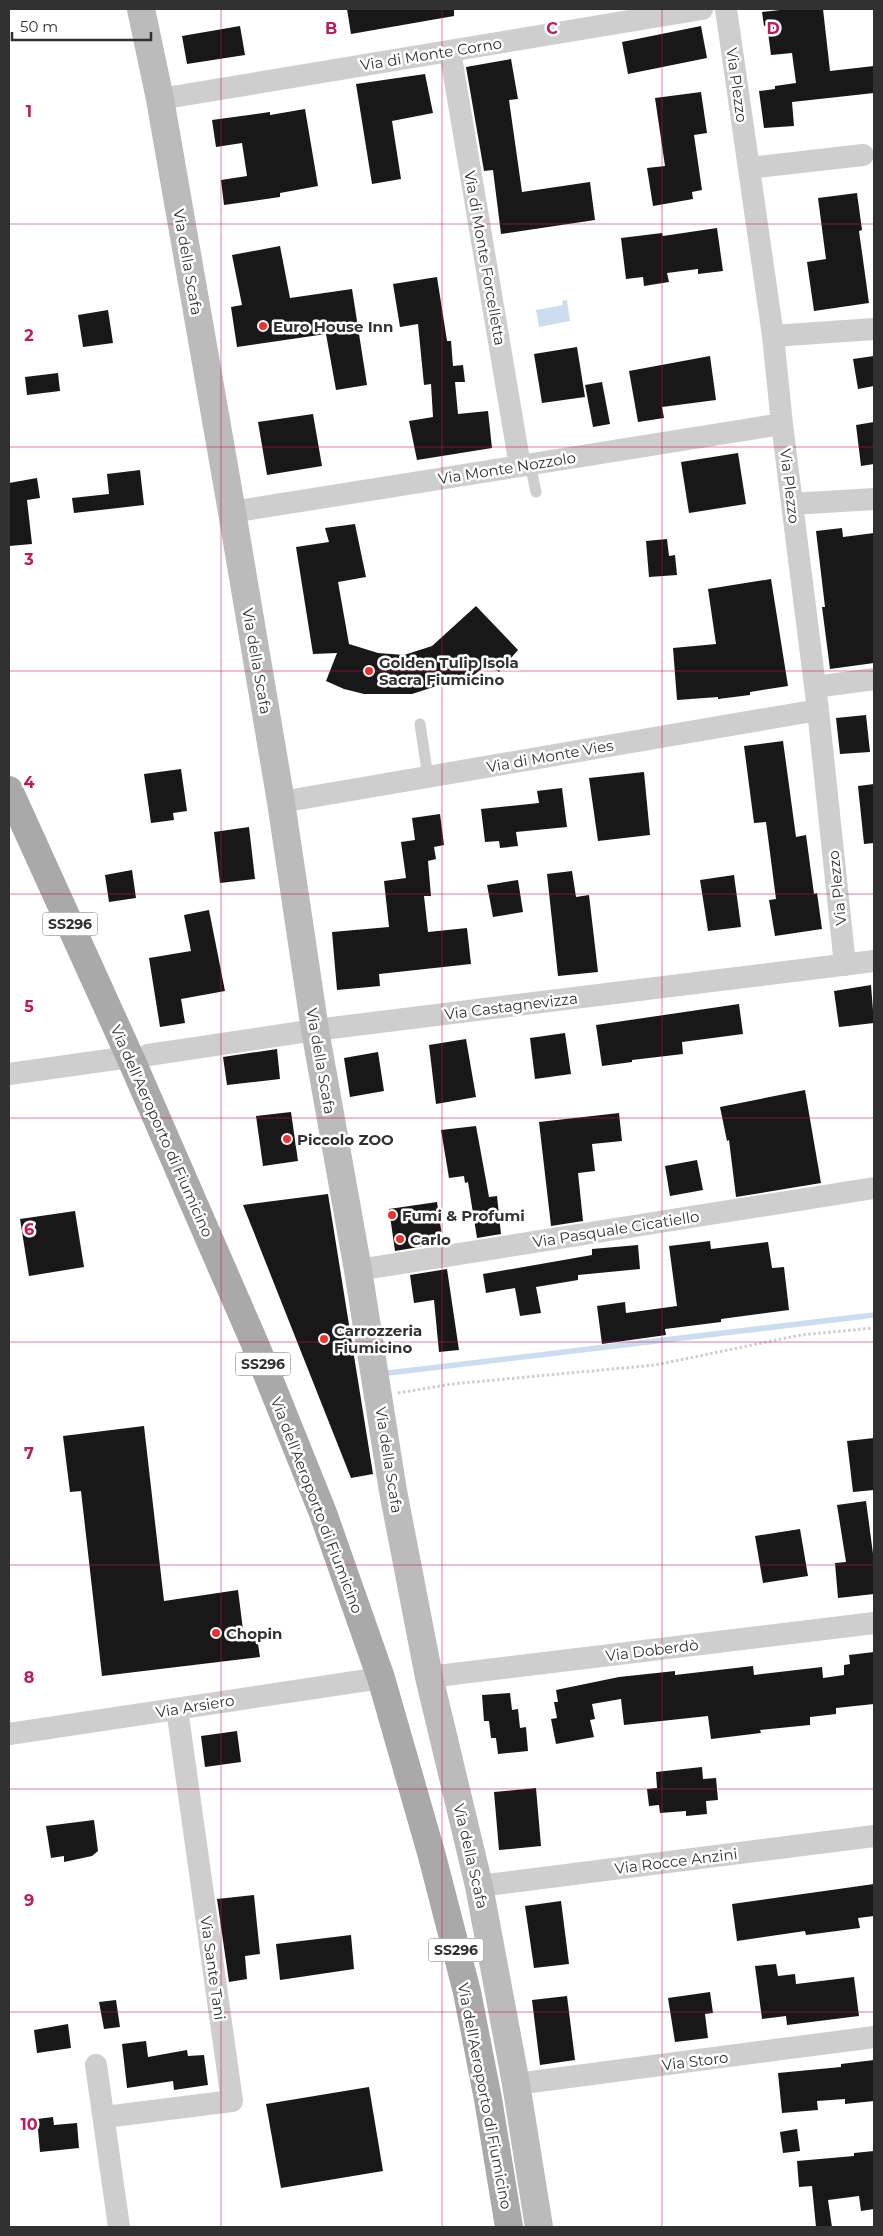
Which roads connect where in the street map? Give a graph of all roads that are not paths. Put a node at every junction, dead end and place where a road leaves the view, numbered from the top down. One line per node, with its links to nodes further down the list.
1 (141, 9): 5 (street, Via della Scafa)
2 (702, 9): 4 (street, Via di Monte Corno)
3 (726, 9): 7 (street, Via Plezzo)
4 (450, 51): 5 (street, Via di Monte Corno); 11 (street, Via di Monte Forcelletta)
5 (160, 99): 15 (street, Via della Scafa)
6 (862, 155): 7 (street)
7 (749, 168): 9 (street, Via Plezzo)
8 (874, 329): 9 (street)
9 (773, 336): 10 (street, Via Plezzo)
10 (782, 424): 11 (street, Via Monte Nozzolo); 14 (street, Via Plezzo)
11 (525, 465): 12 (lane); 15 (street, Via Monte Nozzolo)
12 (536, 492)
13 (874, 499): 14 (street)
14 (792, 504): 17 (street, Via Plezzo)
15 (232, 512): 22 (street, Via della Scafa)
16 (874, 680): 17 (street)
17 (815, 688): 18 (street, Via Plezzo)
18 (818, 710): 20 (street, Via di Monte Vies); 24 (street, Via Plezzo)
19 (420, 724): 20 (lane)
20 (428, 777): 22 (street, Via di Monte Vies)
21 (9, 790): 26 (main road, Via dell'Aeroporto di Fiumicino / SS296)
22 (281, 802): 25 (street, Via della Scafa)
23 (874, 961): 24 (street, Via Castagnevizza)
24 (845, 964): 25 (street, Via Castagnevizza)
25 (315, 1030): 26 (street, Via Castagnevizza); 29 (street, Via della Scafa)
26 (139, 1056): 27 (street, Via Castagnevizza); 31 (main road, Via dell'Aeroporto di Fiumicino / SS296)
27 (9, 1074)
28 (874, 1188): 29 (street, Via Pasquale Cicatiello)
29 (358, 1270): 32 (street, Via della Scafa)
30 (874, 1623): 32 (street, Via Doberdò)
31 (381, 1678): 33 (street, Via Arsiero); 42 (main road, Via dell'Aeroporto di Fiumicino / SS296)
32 (430, 1678): 36 (street, Via della Scafa)
33 (177, 1709): 34 (street, Via Arsiero); 40 (street, Via Sante Tani)
34 (9, 1734)
35 (874, 1836): 36 (street, Via Rocce Anzini)
36 (478, 1886): 39 (street, Via della Scafa)
37 (874, 2038): 39 (street, Via Storo)
38 (96, 2065): 40 (street)
39 (516, 2084): 43 (street, Via della Scafa)
40 (105, 2117): 41 (street)
41 (119, 2227)
42 (509, 2227)
43 (539, 2227)

